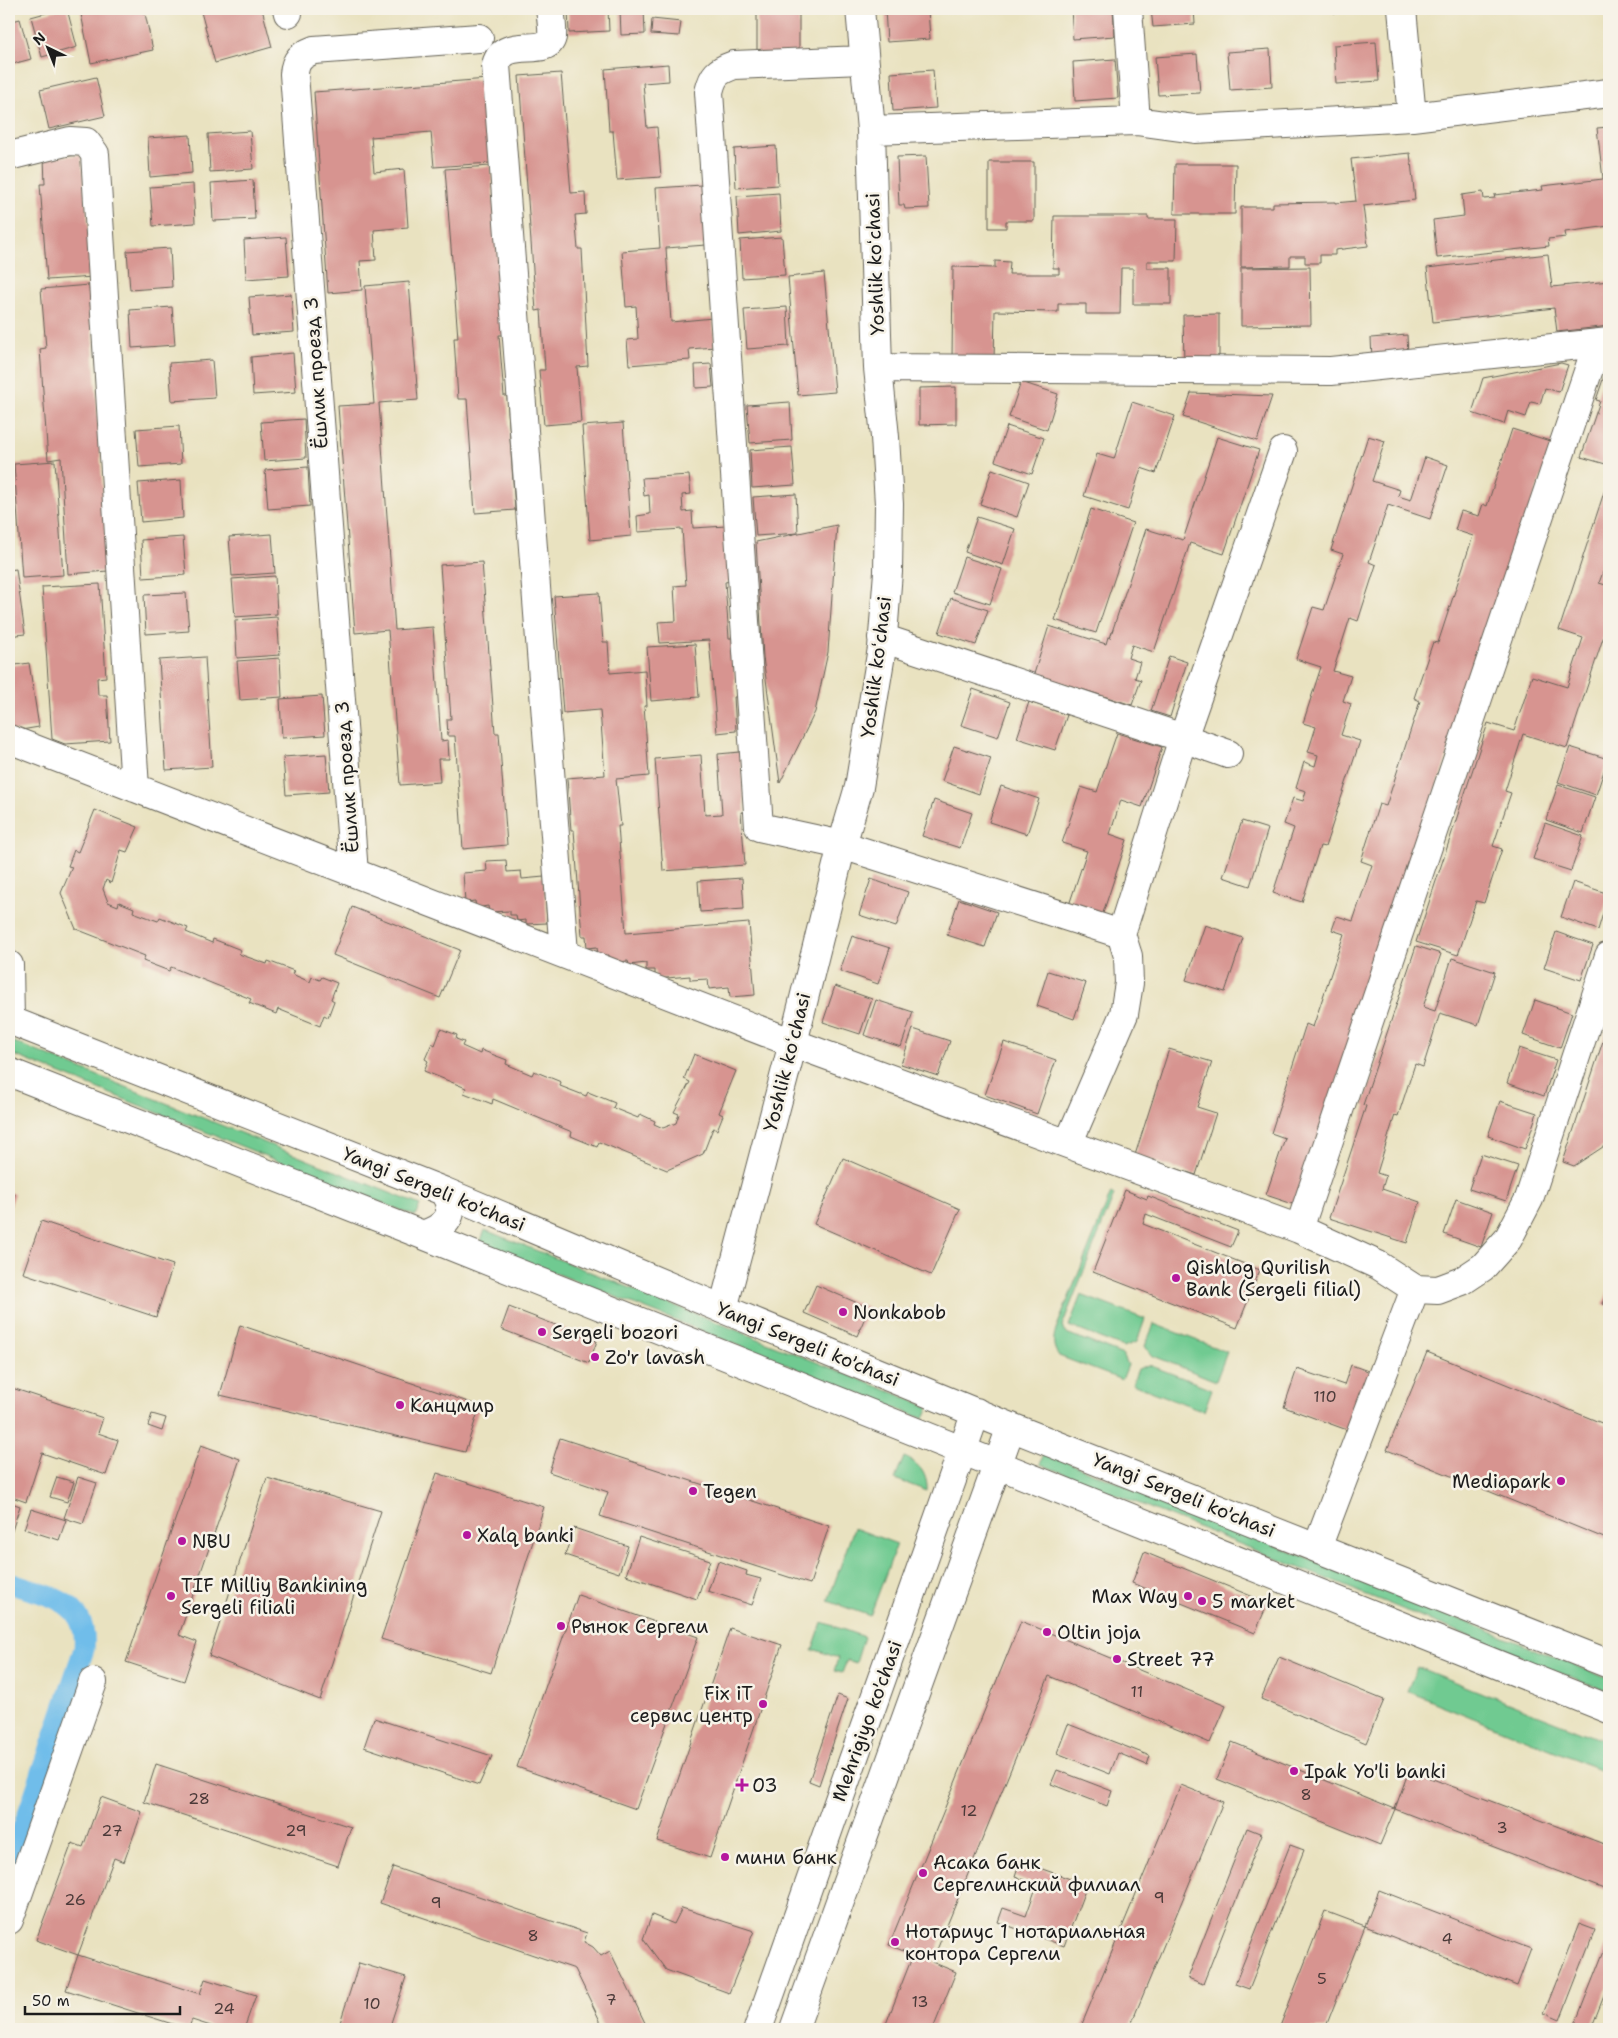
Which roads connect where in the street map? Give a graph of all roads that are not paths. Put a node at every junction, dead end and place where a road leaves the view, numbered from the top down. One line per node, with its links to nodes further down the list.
1 (550, 9): 23 (street)
2 (860, 9): 6 (street, Yoshlik koʻchasi)
3 (1128, 9): 9 (street)
4 (1402, 9): 8 (street)
5 (479, 38): 21 (street, Ёшлик проезд 3)
6 (863, 60): 10 (street, Yoshlik koʻchasi); 20 (street)
7 (1609, 93): 8 (street)
8 (1412, 117): 9 (street)
9 (1136, 121): 10 (street)
10 (870, 130): 13 (street, Yoshlik koʻchasi)
11 (9, 156): 19 (street)
12 (1603, 344): 13 (street); 31 (street)
13 (878, 368): 15 (street, Yoshlik koʻchasi)
14 (1283, 451): 16 (street)
15 (882, 638): 16 (street); 20 (street, Yoshlik koʻchasi)
16 (1183, 738): 18 (street); 22 (street)
17 (9, 739): 19 (street)
18 (1228, 754)
19 (135, 788): 21 (street)
20 (842, 845): 22 (street); 27 (street, Yoshlik koʻchasi)
21 (354, 873): 23 (street)
22 (1121, 934): 29 (street)
23 (564, 953): 27 (street)
24 (1609, 956): 33 (street)
25 (9, 965): 26 (street)
26 (9, 1020): 30 (street, Yangi Sergeli ko'chasi)
27 (793, 1043): 29 (street); 34 (street, Yoshlik koʻchasi)
28 (9, 1072): 32 (street)
29 (1068, 1144): 31 (street)
30 (442, 1192): 32 (street); 34 (street, Yangi Sergeli ko'chasi)
31 (1299, 1229): 33 (street)
32 (423, 1235): 37 (street)
33 (1415, 1289): 39 (street)
34 (723, 1309): 35 (street, Yangi Sergeli ko'chasi)
35 (976, 1412): 36 (street, Yangi Sergeli ko'chasi); 37 (street, Mehrigiyo ko'chasi)
36 (1012, 1426): 38 (street, Mehrigiyo ko'chasi); 39 (street, Yangi Sergeli ko'chasi)
37 (963, 1451): 38 (street); 44 (street, Mehrigiyo ko'chasi)
38 (998, 1465): 42 (street); 45 (street, Mehrigiyo ko'chasi)
39 (1317, 1548): 40 (street, Yangi Sergeli ko'chasi)
40 (1609, 1664)
41 (93, 1682): 43 (street)
42 (1609, 1709)
43 (9, 1920)
44 (758, 2029)
45 (794, 2029)

